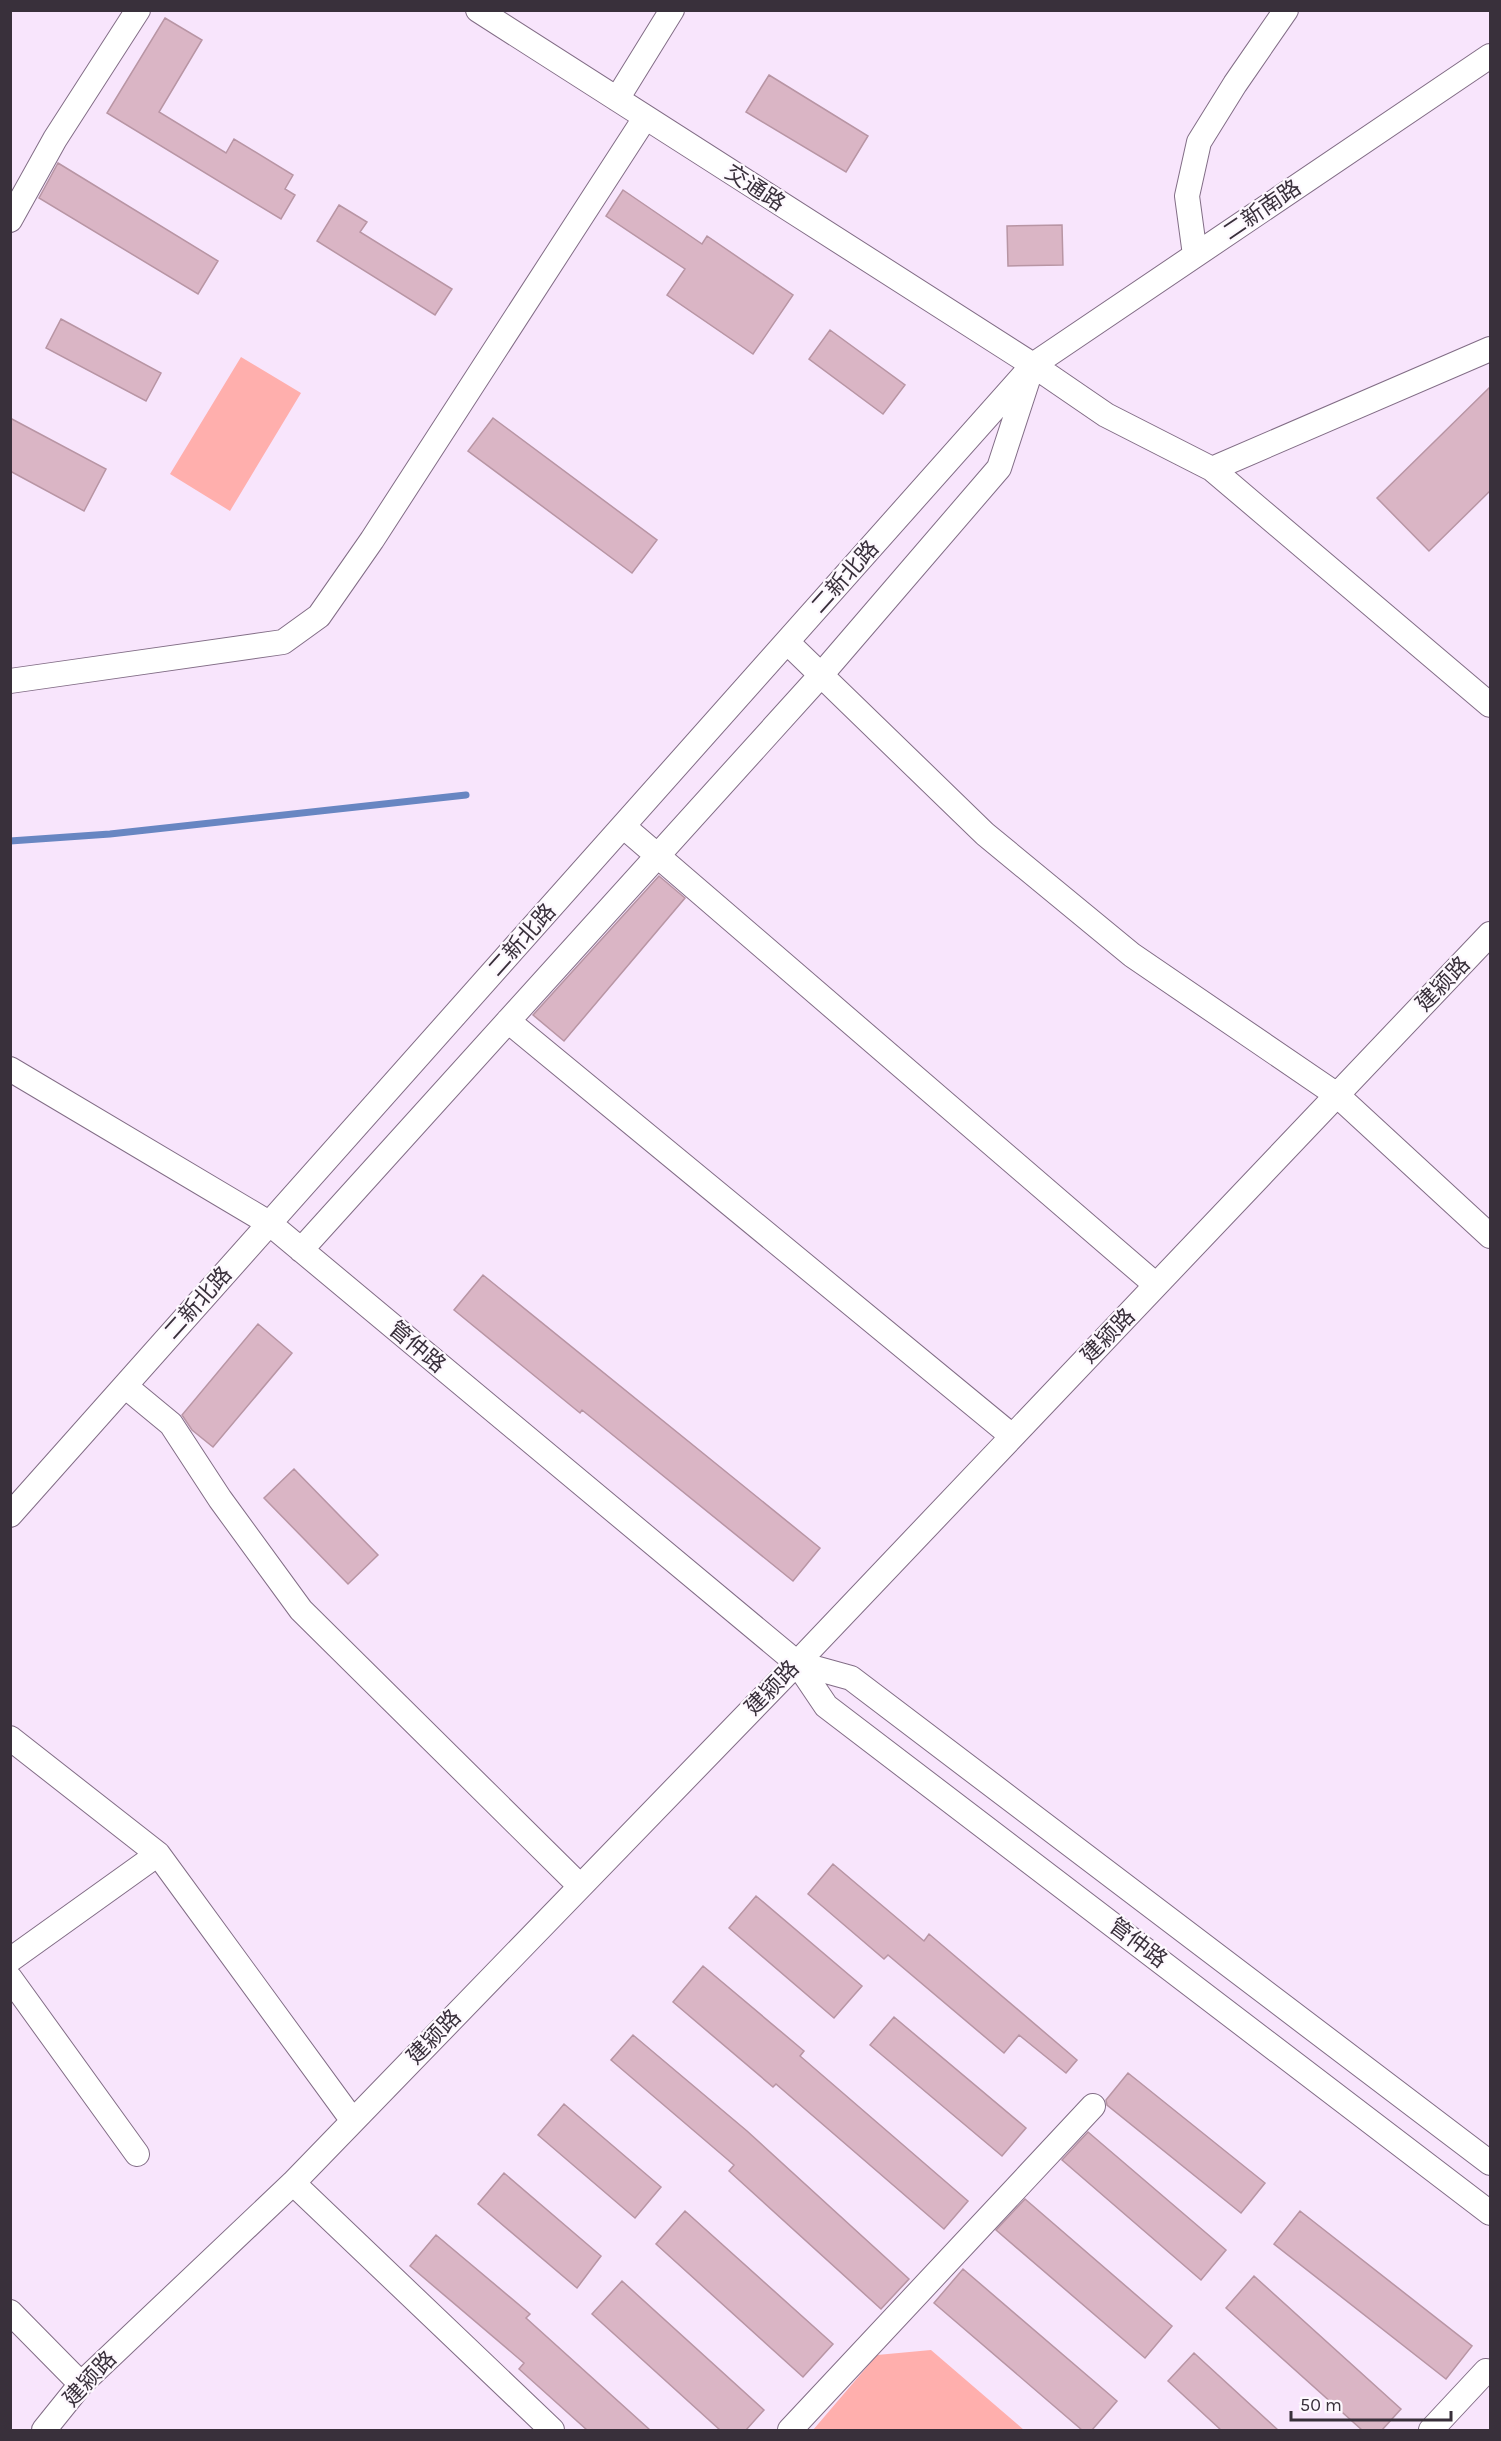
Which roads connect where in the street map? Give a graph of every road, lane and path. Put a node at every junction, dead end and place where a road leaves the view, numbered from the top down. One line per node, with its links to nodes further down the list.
1 (138, 10): 8 (street)
2 (478, 10): 6 (street, 交通路)
3 (672, 10): 6 (street)
4 (1286, 10): 9 (street)
5 (1491, 56): 9 (street, 二新南路)
6 (617, 99): 7 (street, 交通路)
7 (645, 118): 11 (street, 交通路); 15 (street)
8 (10, 220)
9 (1195, 255): 11 (street, 二新南路)
10 (1491, 349): 12 (street)
11 (1033, 365): 12 (street, 交通路); 13 (street, 二新北路); 14 (street)
12 (1212, 469): 16 (street, 交通路)
13 (787, 642): 14 (street); 17 (street, 二新北路)
14 (821, 675): 18 (street); 22 (street)
15 (10, 681)
16 (1491, 705)
17 (623, 826): 18 (street); 23 (street, 二新北路)
18 (657, 856): 20 (street); 26 (street)
19 (1491, 934): 22 (street, 建颍路)
20 (508, 1021): 25 (street); 28 (street)
21 (10, 1069): 23 (street, 管仲路)
22 (1337, 1095): 24 (street); 26 (street, 建颍路)
23 (269, 1223): 25 (street, 管仲路); 27 (street, 二新北路)
24 (1491, 1236)
25 (301, 1250): 30 (street, 管仲路)
26 (1156, 1285): 28 (street, 建颍路)
27 (125, 1386): 29 (street, 二新北路); 33 (street)
28 (1012, 1436): 30 (street, 建颍路)
29 (10, 1515)
30 (797, 1663): 33 (street, 建颍路); 39 (street, 管仲路); 41 (street, 管仲路)
31 (10, 1738): 32 (street)
32 (158, 1854): 34 (street); 37 (street)
33 (580, 1886): 37 (street, 建颍路)
34 (10, 1960)
35 (10, 1978): 38 (street)
36 (1093, 2106): 47 (street)
37 (353, 2121): 40 (street, 建颍路)
38 (137, 2154)
39 (1491, 2163)
40 (293, 2182): 44 (street, 建颍路); 46 (street)
41 (1491, 2213)
42 (10, 2312): 44 (street)
43 (1486, 2371): 48 (street)
44 (81, 2384): 45 (street, 建颍路)
45 (44, 2430)
46 (552, 2430)
47 (790, 2430)
48 (1431, 2430)

